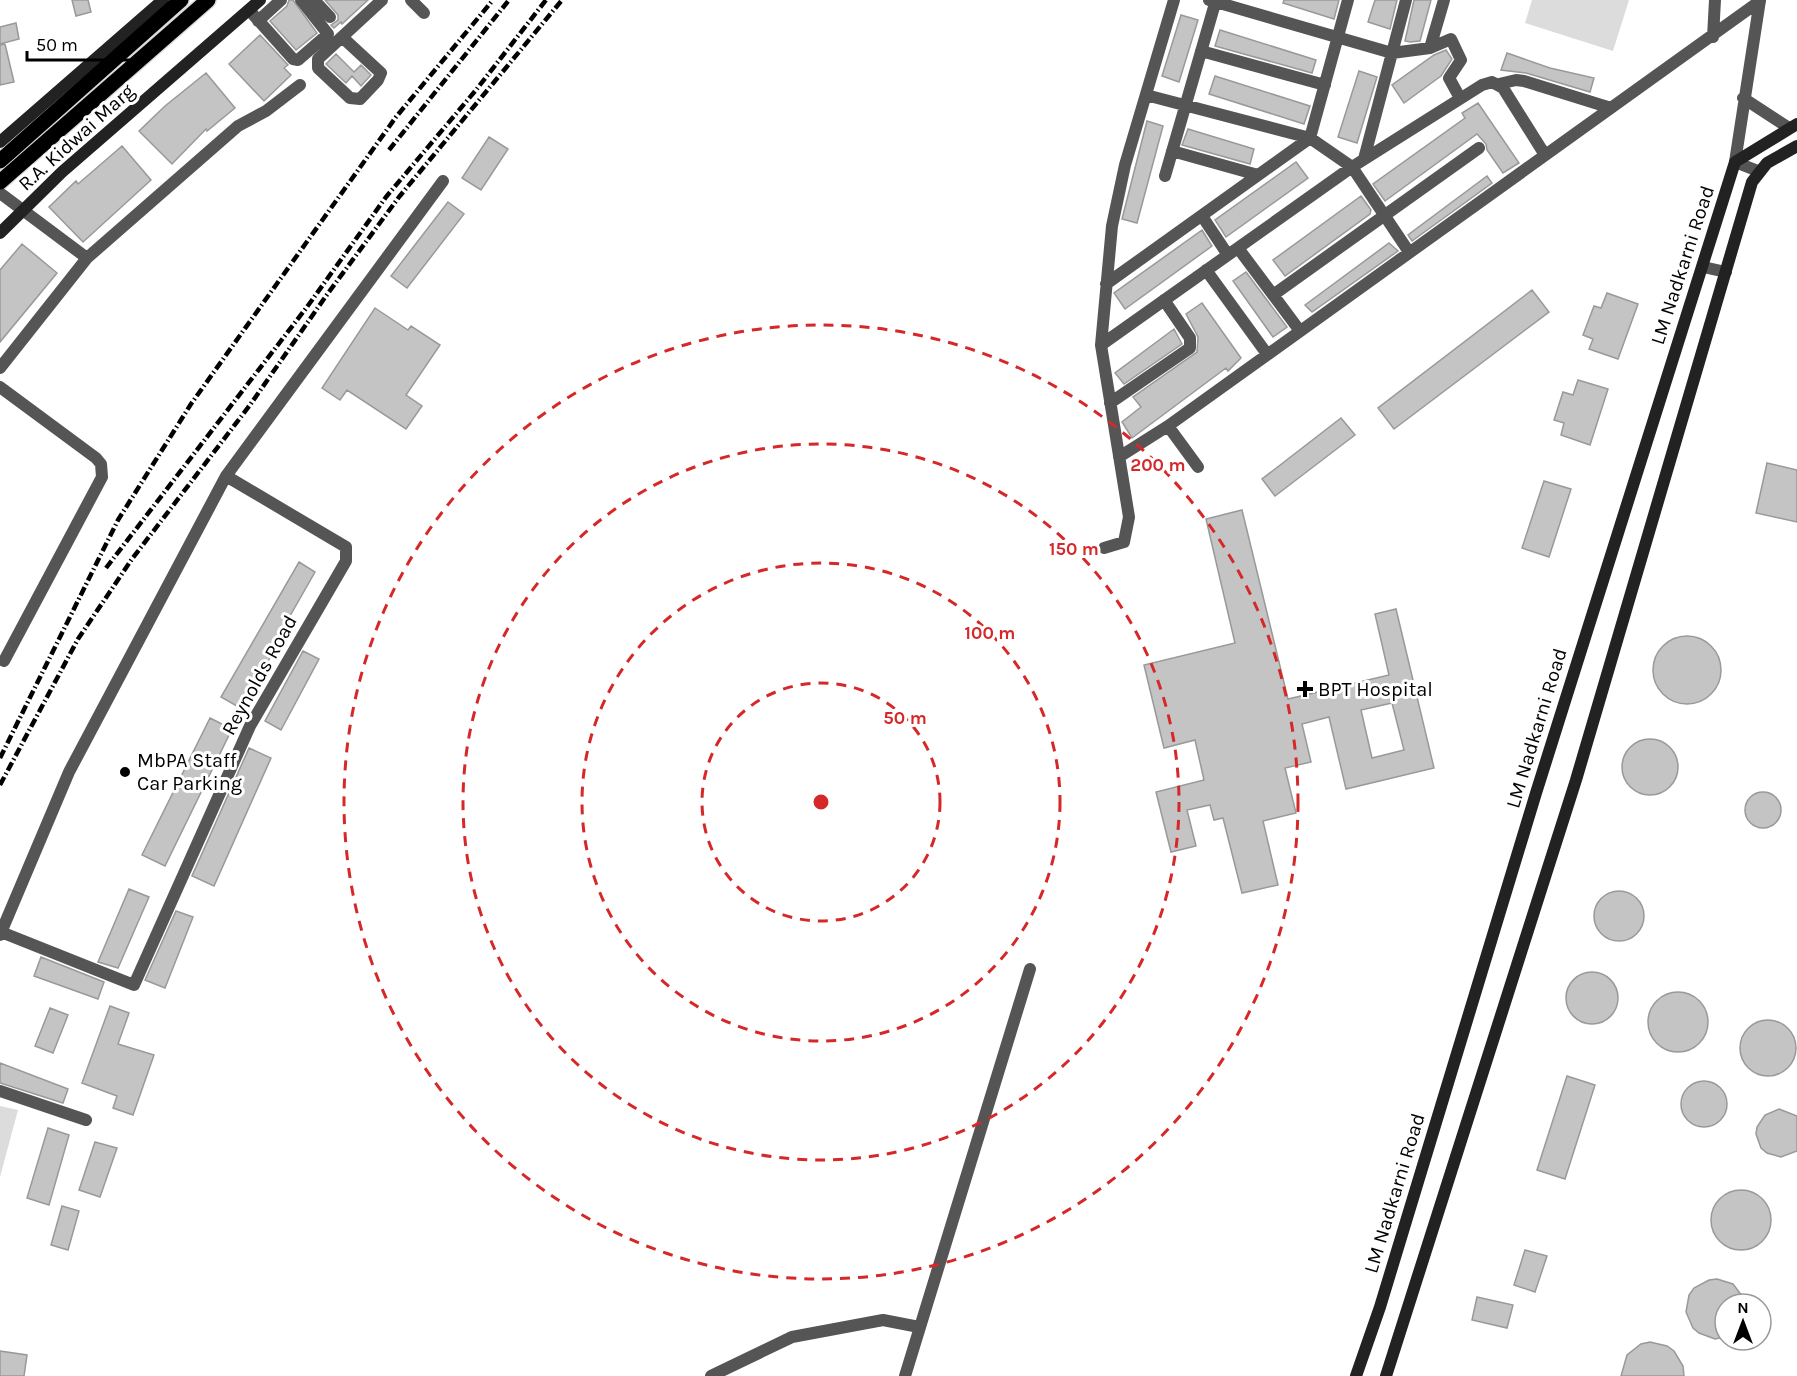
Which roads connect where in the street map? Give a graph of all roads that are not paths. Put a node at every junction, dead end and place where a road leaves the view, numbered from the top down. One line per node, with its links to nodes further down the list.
1 (164, 0): 37 (street)
2 (181, 0): 43 (main road)
3 (208, 0): 50 (main road)
4 (260, 0): 17 (street, R.A. Kidwai Marg)
5 (282, 0): 20 (street)
6 (301, 0): 20 (street)
7 (314, 0): 19 (street)
8 (382, 0): 21 (street)
9 (411, 0): 18 (street)
10 (1174, 0): 30 (street)
11 (1348, 0): 23 (street)
12 (1406, 0): 26 (street)
13 (1444, 0): 24 (street)
14 (1715, 0): 22 (street)
15 (1214, 1): 23 (street); 25 (street)
16 (1760, 1): 22 (street); 32 (street)
17 (249, 10): 20 (street); 52 (street, R.A. Kidwai Marg)
18 (424, 13)
19 (330, 16)
20 (258, 21)
21 (342, 37): 21 (street)
22 (1713, 37): 34 (street)
23 (1338, 38): 26 (street); 29 (street)
24 (1430, 48): 26 (street); 31 (street)
25 (1201, 51): 29 (street); 33 (street)
26 (1392, 53): 42 (street)
27 (1498, 84): 31 (street); 34 (street); 41 (street)
28 (300, 85): 59 (street)
29 (1325, 86): 36 (street)
30 (1146, 95): 33 (street); 63 (street)
31 (1460, 98): 42 (street)
32 (1743, 98): 35 (street); 44 (street)
33 (1185, 105): 36 (street); 40 (street)
34 (1611, 108): 41 (street)
35 (1793, 126): 44 (street)
36 (1310, 138): 45 (street); 47 (street)
37 (0, 142)
38 (1797, 146): 46 (street)
39 (1479, 148): 53 (street)
40 (1172, 151): 47 (street); 48 (street)
41 (1545, 155): 57 (street)
42 (1364, 159): 45 (street)
43 (0, 161)
44 (1735, 162): 46 (street); 60 (street, LM Nadkarni Road)
45 (1352, 167): 53 (street); 56 (street)
46 (1758, 171): 62 (street, LM Nadkarni Road)
47 (1258, 175): 54 (street)
48 (1165, 176)
49 (444, 181): 75 (street)
50 (0, 182)
51 (0, 193): 52 (street)
52 (25, 209): 55 (street, R.A. Kidwai Marg); 59 (street)
53 (1384, 215): 57 (street); 64 (street)
54 (1202, 216): 58 (street); 63 (street)
55 (0, 233)
56 (1239, 248): 58 (street); 64 (street)
57 (1409, 252): 66 (street)
58 (1228, 255): 61 (street)
59 (87, 258): 69 (street)
60 (1703, 267): 62 (street); 85 (street, LM Nadkarni Road)
61 (1206, 270): 65 (street); 68 (street)
62 (1726, 272): 86 (street, LM Nadkarni Road)
63 (1106, 284): 67 (street)
64 (1273, 295): 66 (street)
65 (1164, 300): 67 (street); 71 (street)
66 (1300, 331): 68 (street)
67 (1101, 345): 71 (street)
68 (1267, 354): 72 (street)
69 (0, 368)
70 (0, 387): 77 (street)
71 (1110, 403): 73 (street)
72 (1168, 426): 73 (street); 74 (street)
73 (1119, 457): 76 (street)
74 (1198, 467)
75 (226, 476): 78 (street); 78 (street, Reynolds Road)
76 (1104, 548)
77 (4, 661)
78 (1, 934)
79 (1030, 969): 82 (street)
80 (0, 1091): 81 (street)
81 (86, 1120)
82 (919, 1327): 83 (street); 84 (street)
83 (711, 1376)
84 (905, 1376)
85 (1356, 1376)
86 (1386, 1376)

